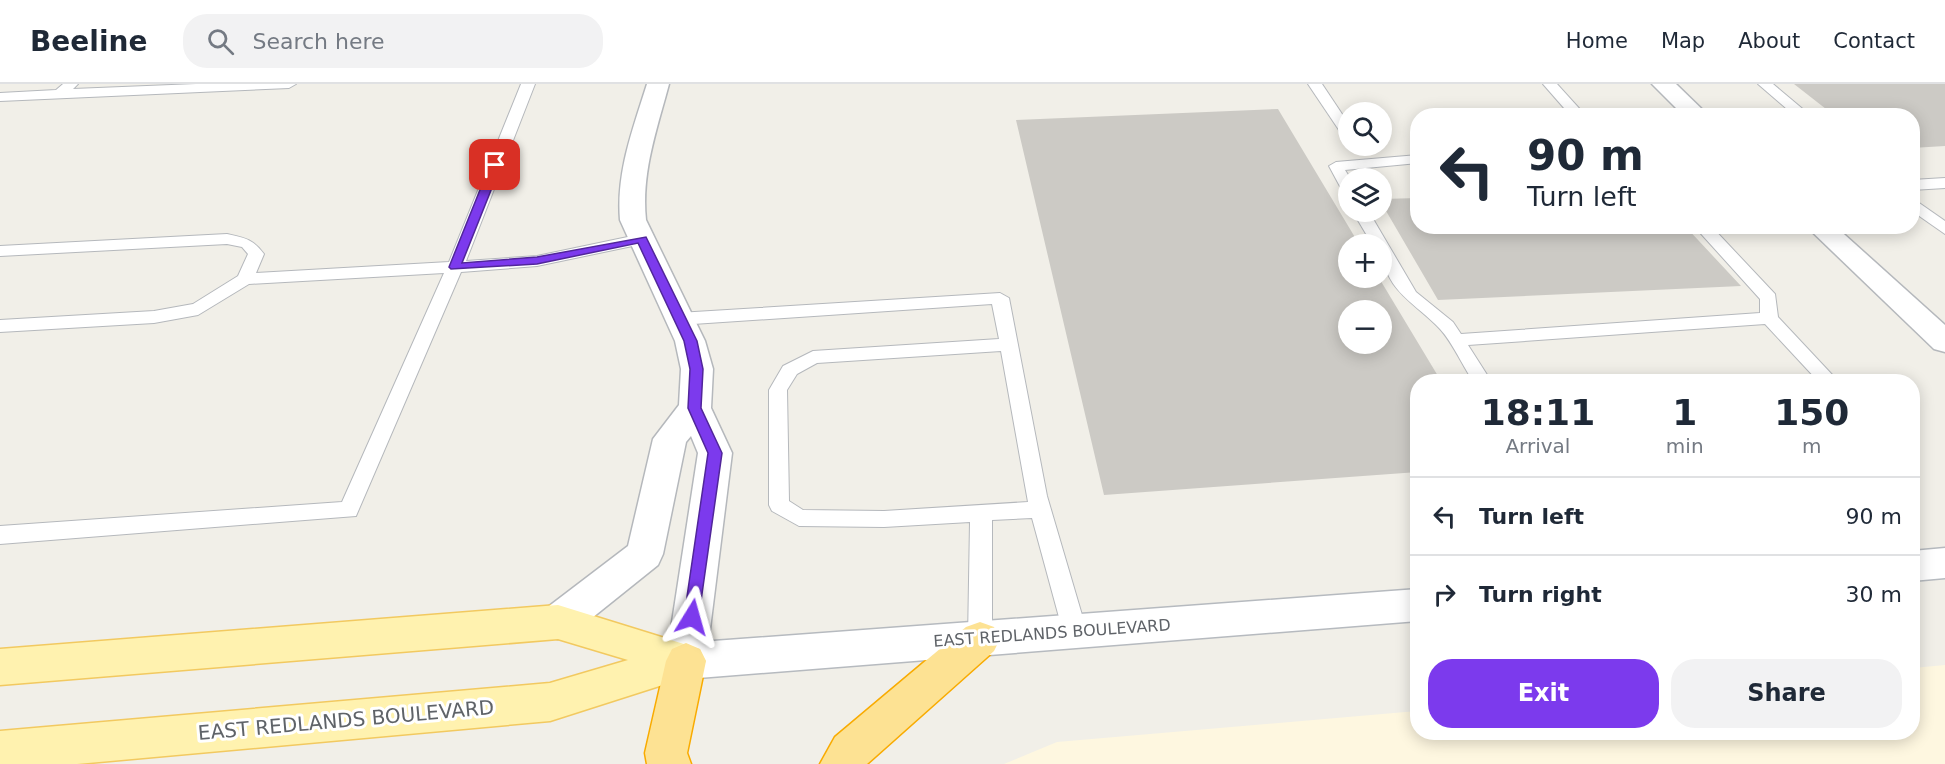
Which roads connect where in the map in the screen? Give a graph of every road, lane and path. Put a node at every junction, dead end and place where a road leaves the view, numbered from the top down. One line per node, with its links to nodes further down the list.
1 (71, 84): 9 (lane)
2 (290, 84): 9 (lane)
3 (528, 84): 28 (lane)
4 (658, 84): 25 (street)
5 (1315, 84): 14 (lane)
6 (1550, 84): 11 (lane)
7 (1663, 84): 12 (street)
8 (1765, 84): 13 (lane)
9 (60, 94): 10 (lane)
10 (3, 99)
11 (1572, 108)
12 (1689, 108)
13 (1794, 108)
14 (1338, 118)
15 (1365, 156): 17 (lane)
16 (1410, 160): 17 (lane)
17 (1370, 163): 18 (lane)
18 (1338, 170)
19 (1945, 183): 20 (lane)
20 (1920, 185)
21 (1920, 209): 22 (lane)
22 (1945, 229)
23 (1709, 234): 30 (lane)
24 (1828, 234): 34 (street)
25 (642, 239): 28 (lane); 31 (street)
26 (0, 251): 29 (lane)
27 (1392, 265): 33 (lane)
28 (455, 267): 29 (lane); 41 (lane)
29 (245, 279): 32 (lane)
30 (1769, 318): 33 (lane); 37 (lane)
31 (678, 319): 35 (lane); 38 (street)
32 (0, 326)
33 (1456, 340): 36 (lane)
34 (1945, 342)
35 (1008, 344): 39 (lane); 40 (lane)
36 (1478, 374)
37 (1822, 374)
38 (694, 408): 45 (street); 48 (street)
39 (1040, 509): 40 (lane); 46 (lane)
40 (981, 513): 47 (lane)
41 (0, 535)
42 (1945, 563): 43 (street)
43 (1920, 565)
44 (1410, 606): 46 (street, EAST REDLANDS BOULEVARD)
45 (558, 622): 48 (main road, EAST REDLANDS BOULEVARD); 49 (main road, EAST REDLANDS BOULEVARD)
46 (1075, 632): 47 (street, EAST REDLANDS BOULEVARD)
47 (980, 639): 48 (street, EAST REDLANDS BOULEVARD); 53 (highway)
48 (686, 661): 51 (main road, EAST REDLANDS BOULEVARD); 52 (highway)
49 (0, 667)
50 (0, 751): 51 (main road, EAST REDLANDS BOULEVARD)
51 (51, 755)
52 (669, 764)
53 (842, 764)

